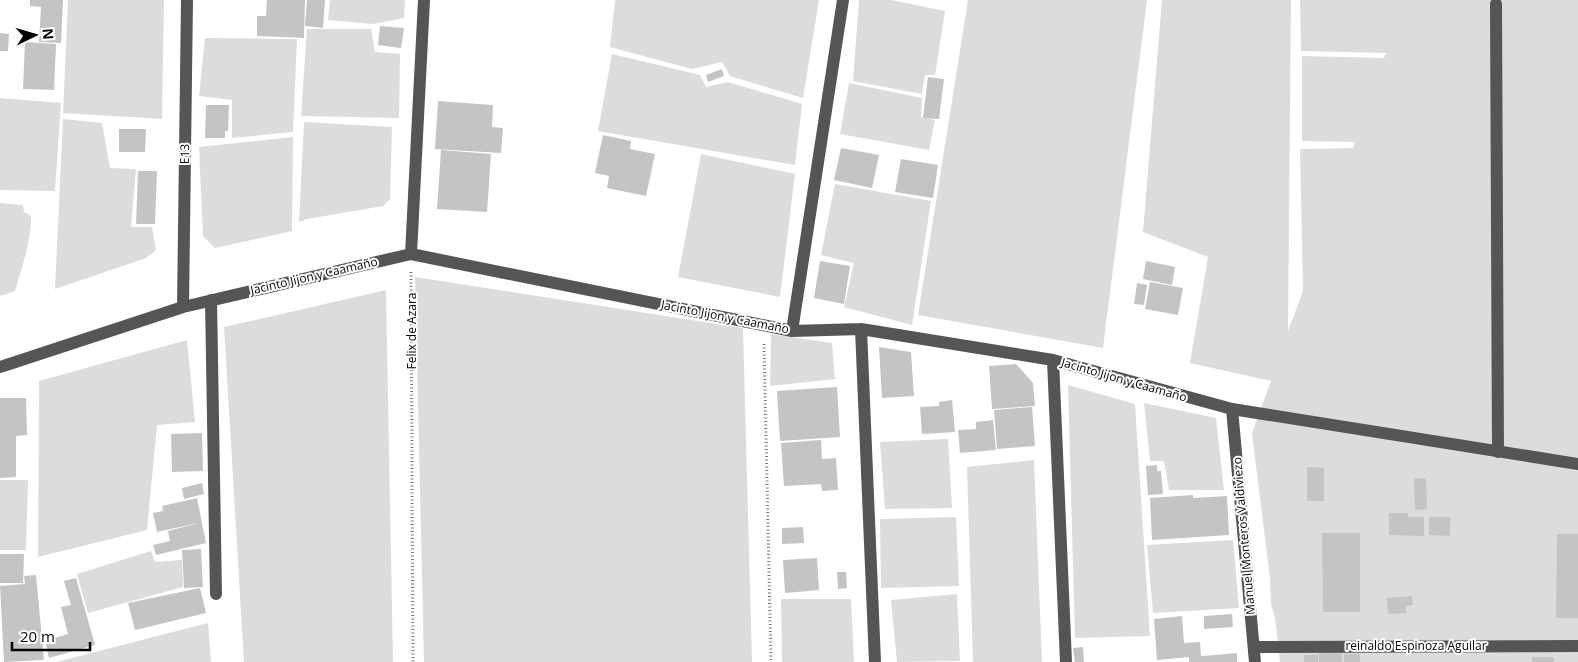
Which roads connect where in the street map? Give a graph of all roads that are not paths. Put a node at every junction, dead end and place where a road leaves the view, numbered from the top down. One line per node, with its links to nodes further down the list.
1 (187, 0): 7 (street, E13)
2 (424, 0): 5 (street)
3 (843, 0): 9 (street)
4 (1496, 4): 13 (street)
5 (411, 254): 6 (street, Jacinto Jijon y Caamaño); 9 (street, Jacinto Jijon y Caamaño)
6 (212, 300): 7 (street, Jacinto Jijon y Caamaño); 15 (street)
7 (183, 307): 11 (street, Jacinto Jijon y Caamaño)
8 (861, 329): 9 (street, Jacinto Jijon y Caamaño); 10 (street, Jacinto Jijon y Caamaño); 18 (street)
9 (792, 331)
10 (1053, 360): 12 (street, Jacinto Jijon y Caamaño); 19 (street)
11 (0, 367)
12 (1232, 410): 13 (street, Jacinto Jijon y Caamaño); 17 (street, Manuel Monteros Valdiviezo)
13 (1498, 452): 14 (street, Jacinto Jijon y Caamaño)
14 (1578, 464)
15 (216, 594)
16 (1578, 646): 17 (street, reinaldo Espinoza Aguilar)
17 (1254, 647): 20 (street, Manuel Monteros Valdiviezo)
18 (875, 662)
19 (1066, 662)
20 (1255, 662)

